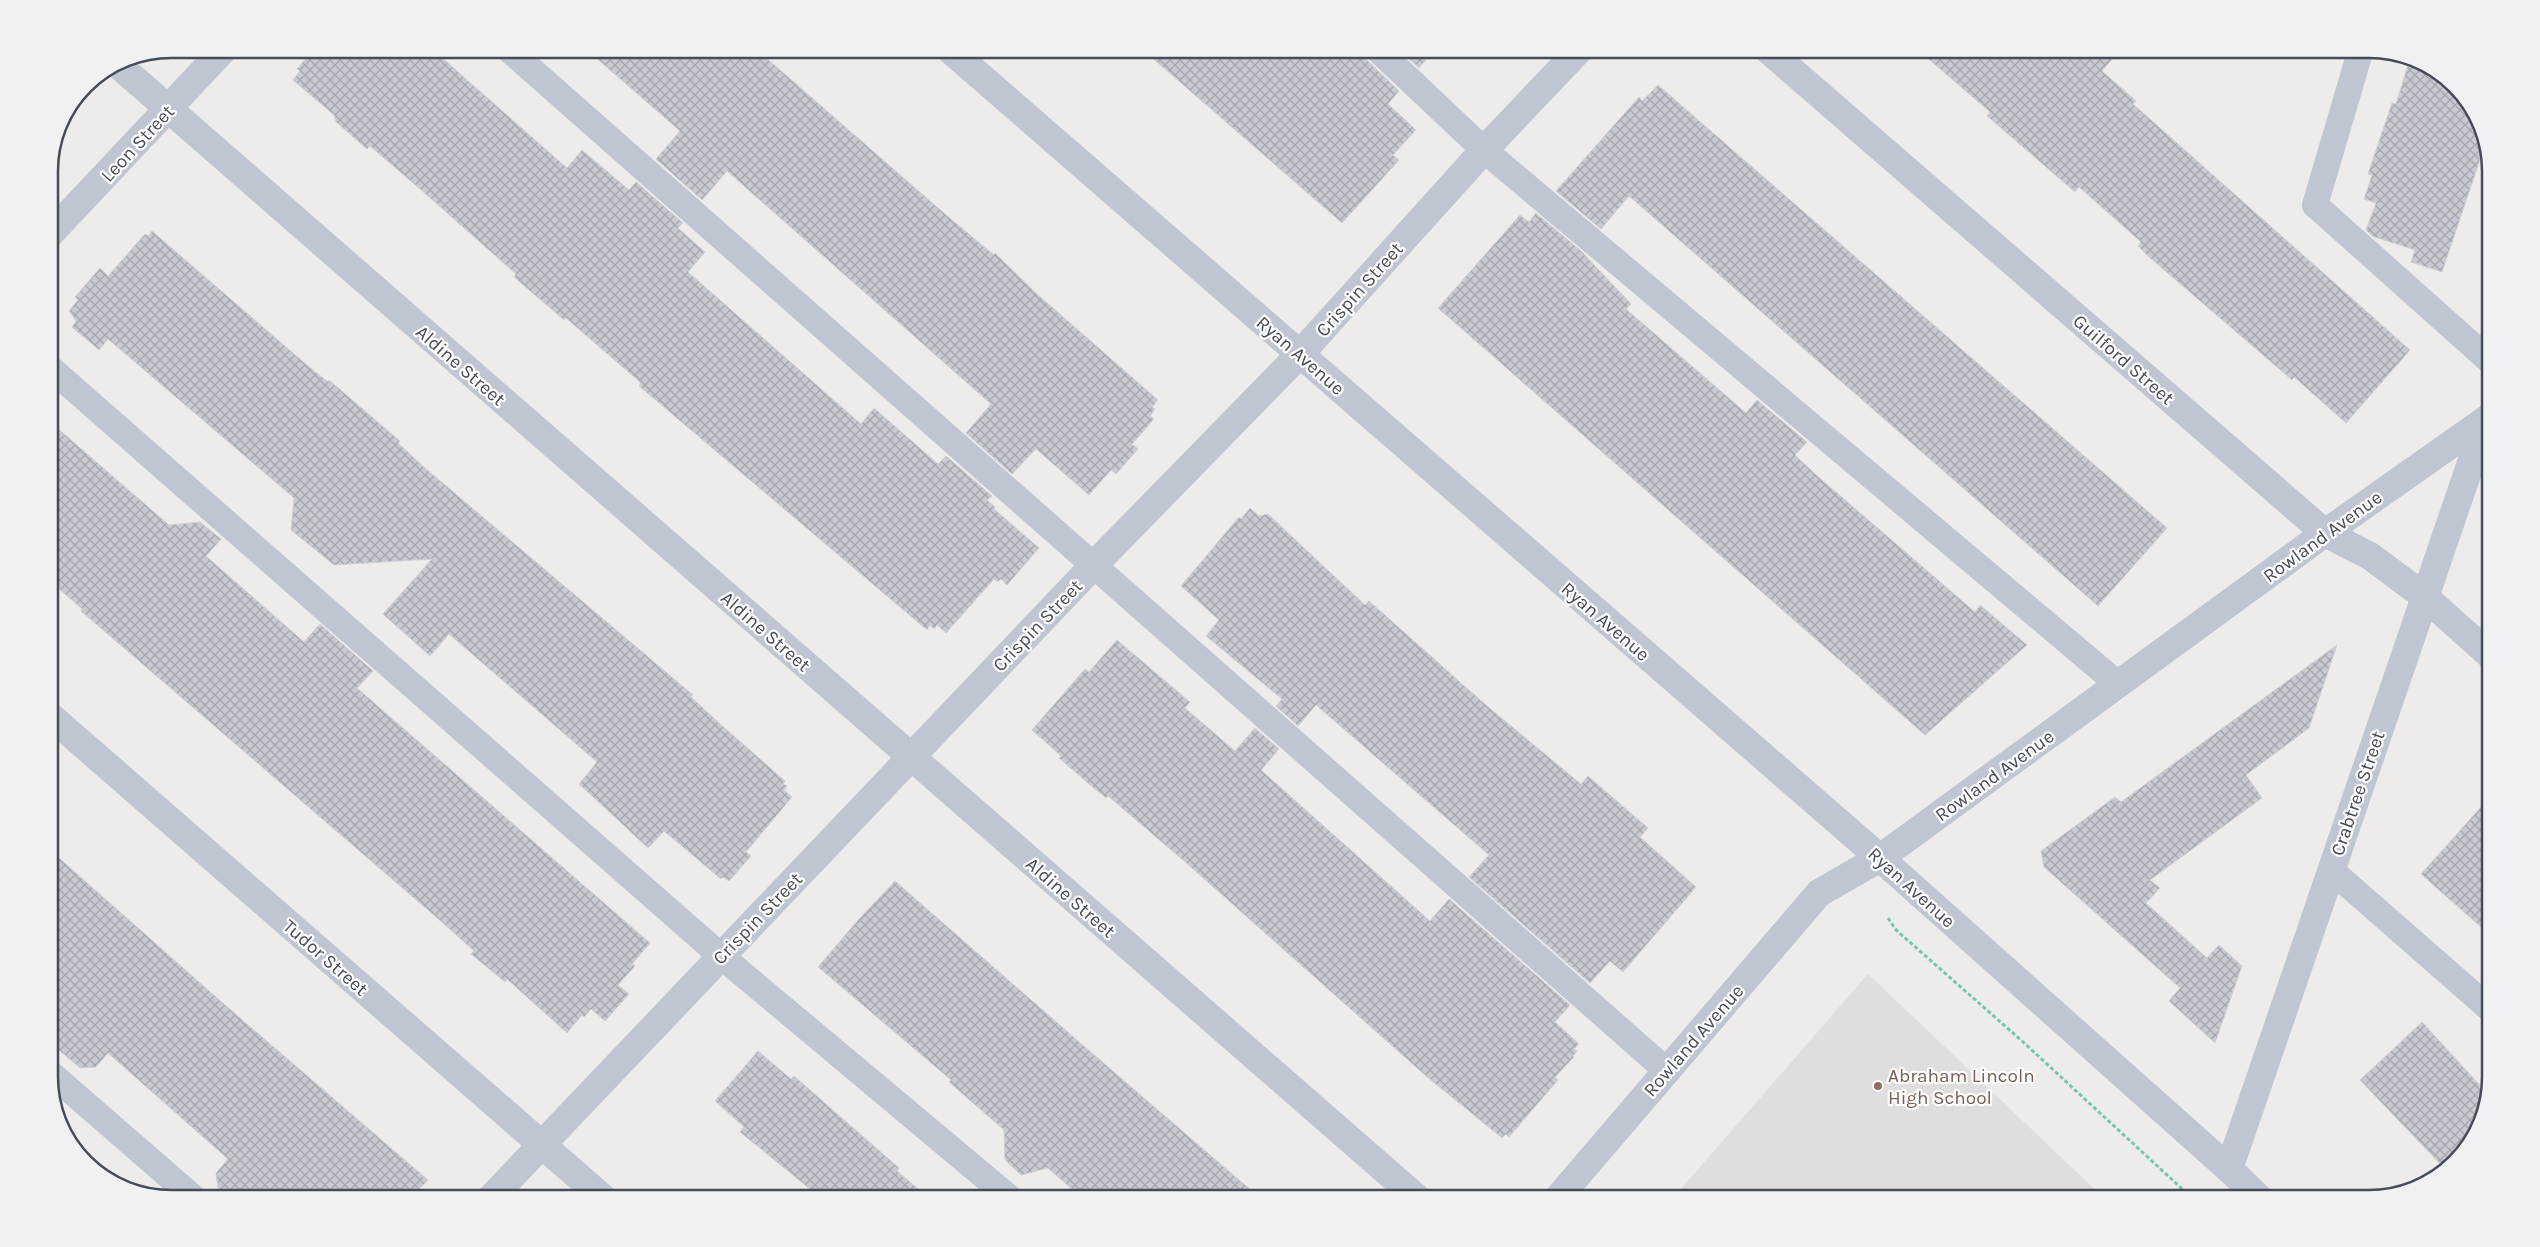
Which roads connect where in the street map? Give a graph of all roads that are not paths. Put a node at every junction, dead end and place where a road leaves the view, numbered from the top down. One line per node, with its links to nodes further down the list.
1 (216, 58): 9 (street, Leon Street)
2 (518, 58): 18 (lane)
3 (959, 58): 12 (street, Ryan Avenue)
4 (1387, 58): 10 (lane)
5 (1571, 58): 10 (street, Crispin Street)
6 (1777, 58): 17 (street, Guilford Street)
7 (2358, 58): 13 (lane)
8 (122, 68): 9 (street, Aldine Street)
9 (169, 109): 11 (street, Leon Street); 23 (street, Aldine Street)
10 (1484, 150): 12 (street, Crispin Street); 21 (lane)
11 (58, 226)
12 (1300, 354): 18 (street, Crispin Street); 24 (street, Ryan Avenue)
13 (2482, 354)
14 (58, 375): 26 (lane)
15 (2482, 424): 17 (street, Rowland Avenue)
16 (2482, 438): 19 (street, Crabtree Street)
17 (2325, 533): 19 (street, Guilford Street); 21 (street, Rowland Avenue)
18 (1094, 565): 23 (street, Crispin Street); 28 (lane)
19 (2425, 598): 20 (street, Guilford Street); 25 (street, Crabtree Street)
20 (2482, 648)
21 (2118, 684): 24 (street, Rowland Avenue)
22 (58, 723): 30 (street, Tudor Street)
23 (910, 757): 26 (street, Crispin Street); 36 (street, Aldine Street)
24 (1880, 858): 28 (street, Rowland Avenue); 31 (street, Ryan Avenue)
25 (2331, 870): 27 (lane); 31 (street, Crabtree Street)
26 (721, 956): 30 (street, Crispin Street); 35 (lane)
27 (2482, 1002)
28 (1667, 1071): 37 (street, Rowland Avenue)
29 (58, 1080): 32 (lane)
30 (542, 1145): 33 (street, Crispin Street); 34 (street, Tudor Street)
31 (2229, 1169): 38 (street, Ryan Avenue)
32 (185, 1190)
33 (499, 1190)
34 (594, 1190)
35 (1000, 1190)
36 (1408, 1190)
37 (1565, 1190)
38 (2251, 1190)

